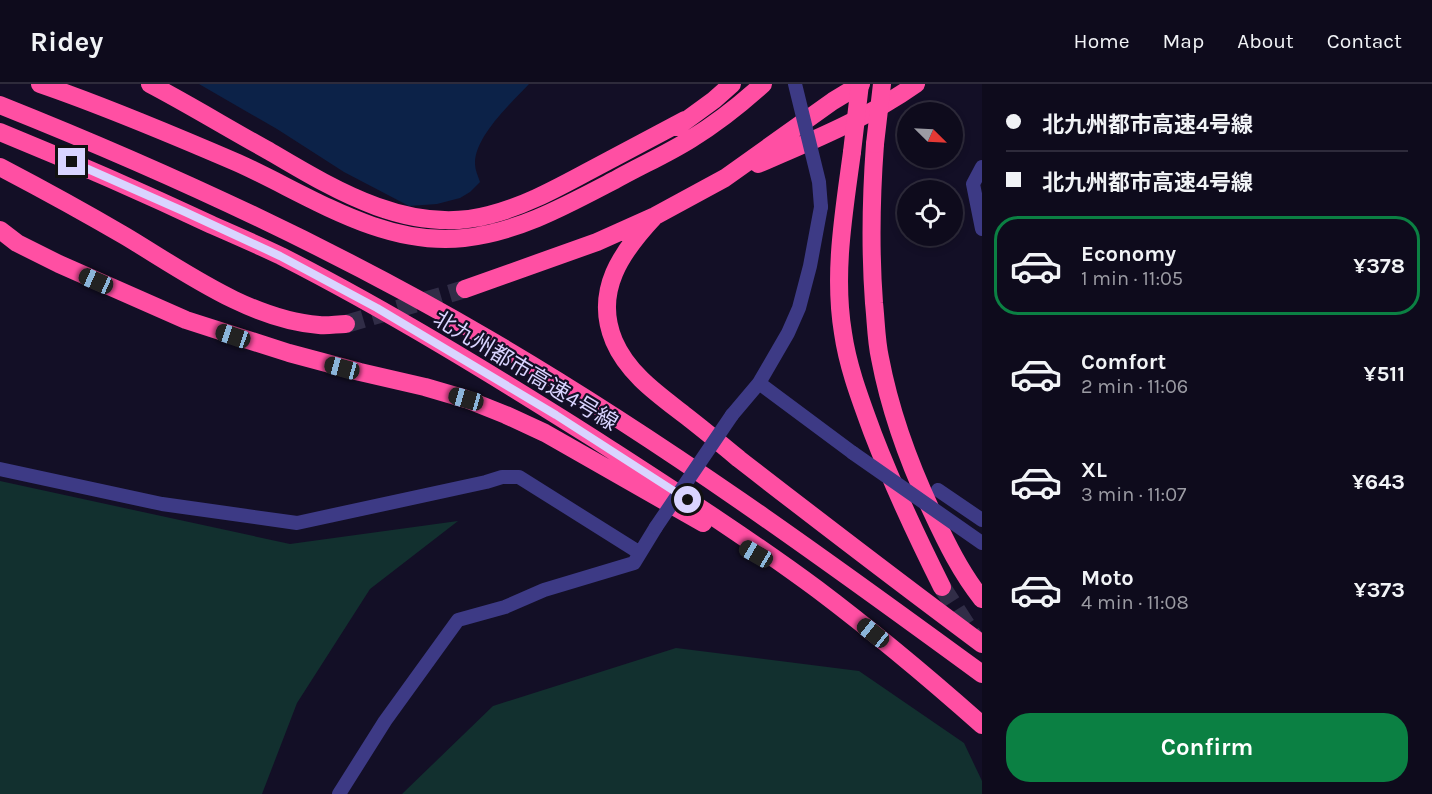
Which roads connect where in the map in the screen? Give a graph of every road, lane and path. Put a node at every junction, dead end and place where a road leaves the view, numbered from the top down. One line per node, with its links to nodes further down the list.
1 (40, 84): 18 (highway)
2 (150, 84): 10 (highway)
3 (732, 84): 10 (highway)
4 (763, 84): 18 (highway)
5 (795, 84): 21 (street, bridge)
6 (860, 84): 14 (highway); 27 (highway, bridge)
7 (882, 84): 29 (highway, bridge)
8 (916, 84): 14 (highway)
9 (0, 105): 31 (highway, 北九州都市高速4号線)
10 (686, 120): 18 (highway)
11 (0, 132): 28 (highway, 北九州都市高速4号線)
12 (0, 167): 20 (highway)
13 (982, 168): 17 (street)
14 (725, 178): 15 (highway)
15 (655, 216): 19 (highway); 30 (highway)
16 (0, 230): 28 (highway)
17 (982, 230)
18 (492, 234)
19 (465, 290)
20 (346, 324)
21 (759, 383): 25 (street, bridge); 26 (street, bridge)
22 (0, 469): 26 (street)
23 (938, 490): 24 (street)
24 (982, 520)
25 (982, 543)
26 (640, 553): 33 (street)
27 (942, 587)
28 (816, 589): 32 (highway, 北九州都市高速4号線)
29 (982, 598)
30 (982, 644)
31 (982, 674)
32 (982, 725)
33 (339, 794)

